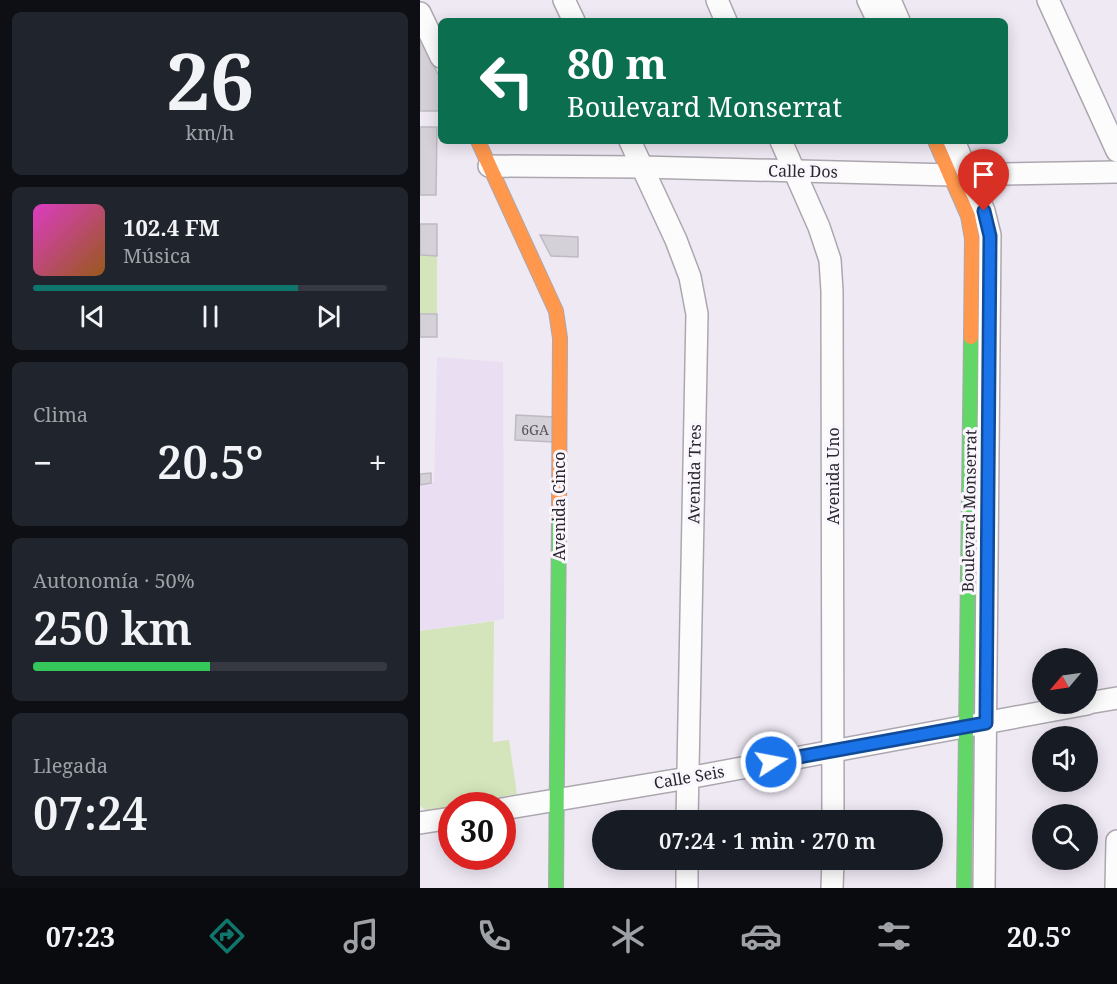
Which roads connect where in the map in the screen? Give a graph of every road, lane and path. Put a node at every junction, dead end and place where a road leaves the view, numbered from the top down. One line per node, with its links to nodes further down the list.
1 (564, 0): 7 (street)
2 (717, 0): 8 (street)
3 (868, 0): 9 (street)
4 (890, 0): 10 (street)
5 (1048, 0): 17 (street)
6 (420, 13): 11 (street)
7 (573, 18)
8 (725, 18)
9 (877, 18)
10 (898, 18)
11 (438, 51)
12 (479, 144): 18 (street, Avenida Cinco)
13 (631, 144): 19 (street, Avenida Tres)
14 (782, 144): 20 (street, Avenida Uno)
15 (937, 144): 22 (street, Boulevard Monserrat)
16 (955, 144): 22 (street, Boulevard Monserrat)
17 (1117, 151)
18 (489, 166): 19 (street, Calle Dos); 29 (street, Avenida Cinco)
19 (642, 167): 20 (street, Calle Dos); 28 (street, Avenida Tres)
20 (794, 171): 22 (street, Calle Dos); 27 (street, Avenida Uno)
21 (1117, 172): 22 (street, Calle Dos)
22 (960, 174): 26 (street, Boulevard Monserrat)
23 (1117, 698): 24 (street, Calle Seis)
24 (1098, 701)
25 (1032, 714): 26 (street, Calle Seis)
26 (976, 725): 27 (street, Calle Seis); 41 (street, Boulevard Monserrat); 42 (street, Boulevard Monserrat)
27 (834, 750): 28 (street, Calle Seis); 32 (street, Avenida Uno)
28 (688, 778): 29 (street, Calle Seis); 31 (street, Avenida Tres)
29 (558, 799): 30 (street, Calle Seis); 38 (street, Avenida Cinco)
30 (516, 806)
31 (687, 810)
32 (833, 810)
33 (438, 820): 34 (street)
34 (420, 823)
35 (1117, 841): 43 (street)
36 (687, 870): 39 (street)
37 (833, 870): 40 (street)
38 (556, 888)
39 (687, 888)
40 (832, 888)
41 (964, 888)
42 (984, 888)
43 (1116, 888)

